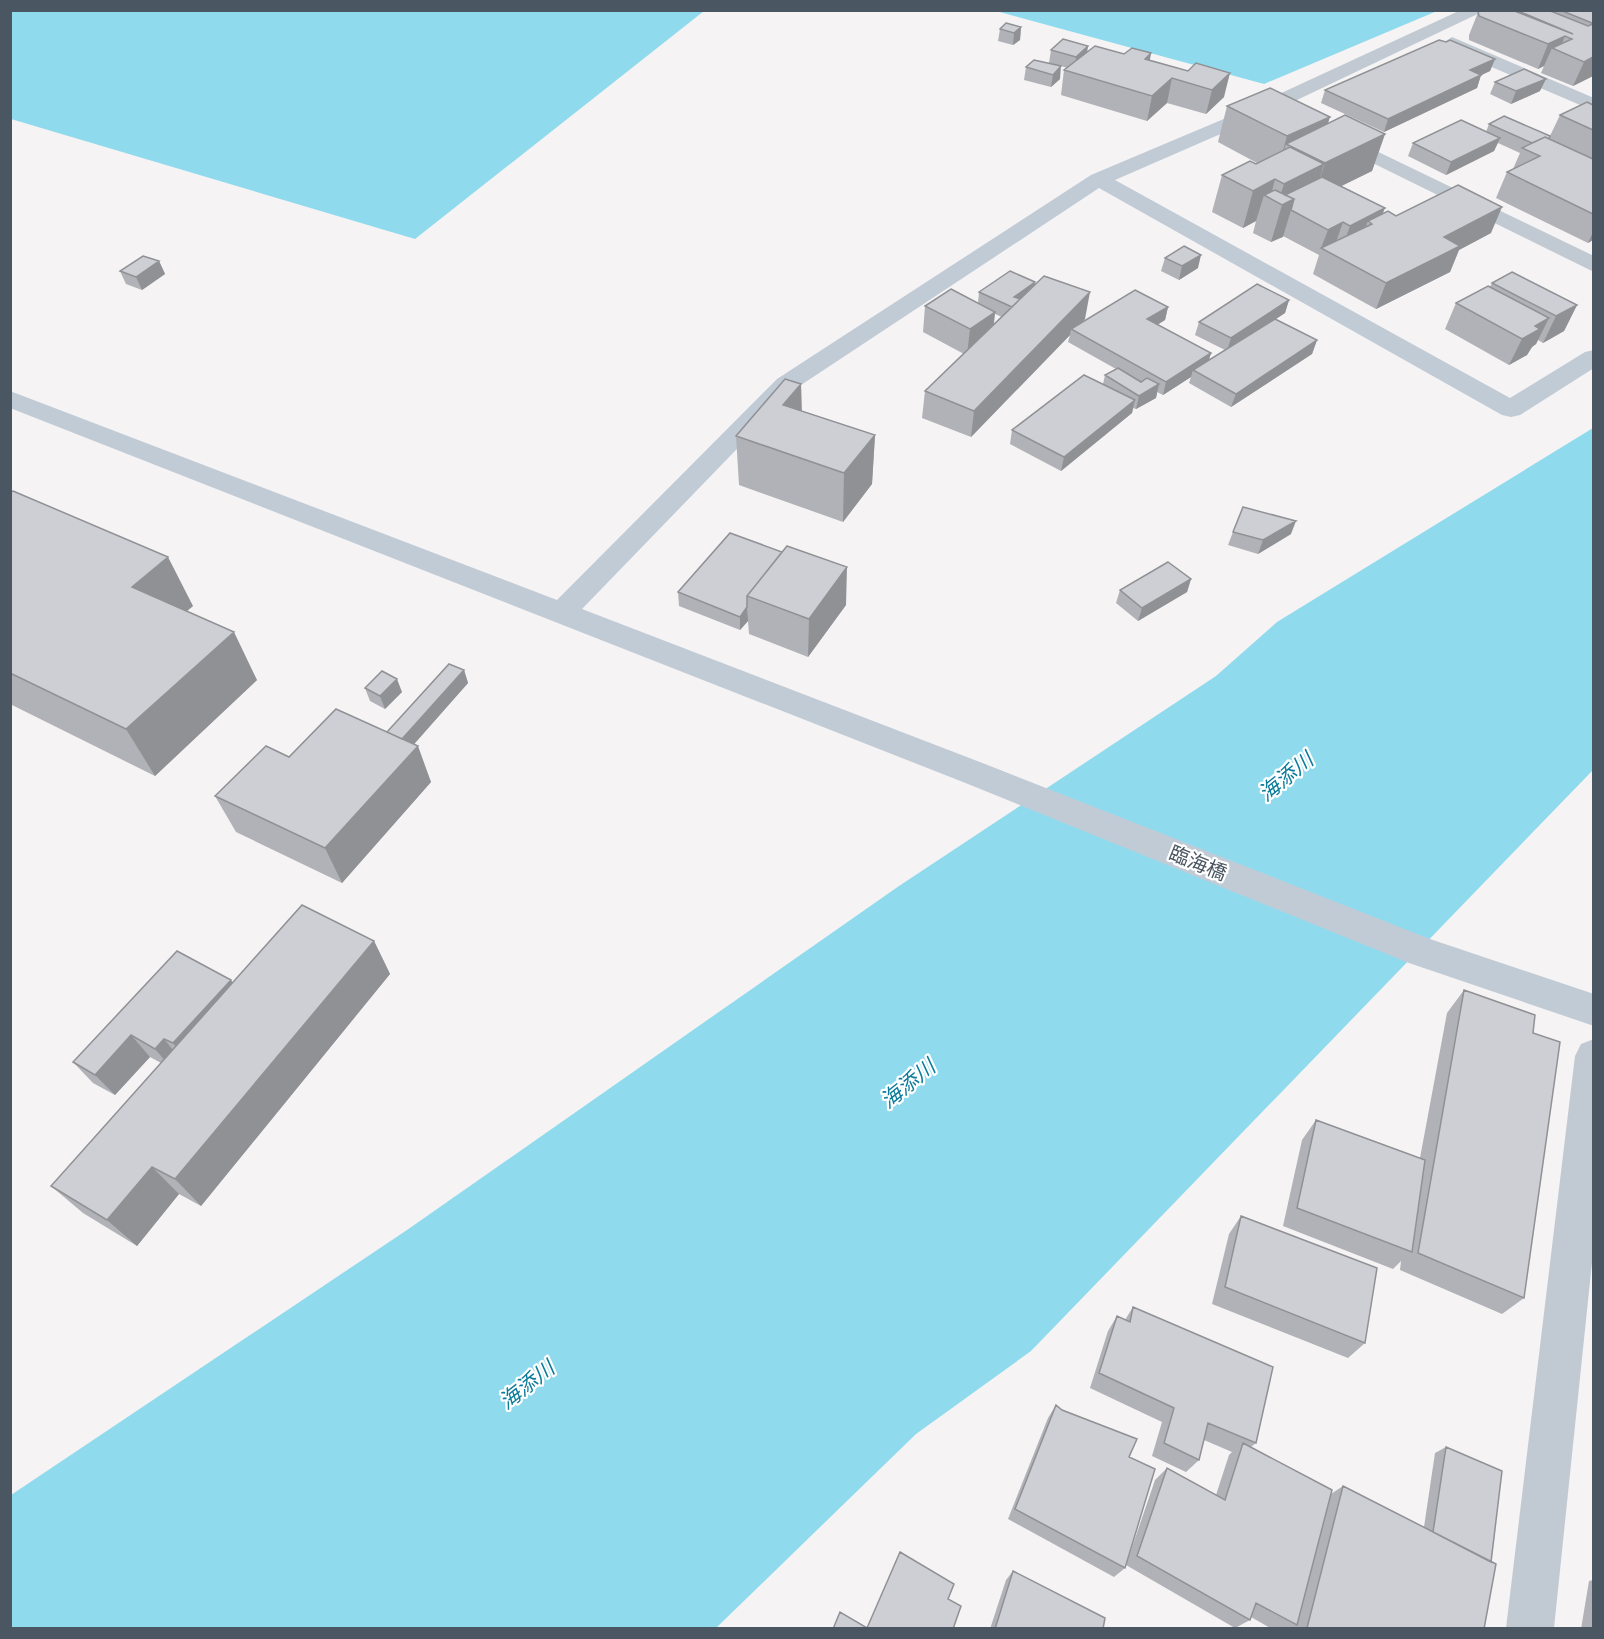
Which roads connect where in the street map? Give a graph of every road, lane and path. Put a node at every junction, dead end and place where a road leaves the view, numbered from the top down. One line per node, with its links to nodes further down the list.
1 (1477, 10): 2 (street)
2 (1429, 33): 3 (street); 4 (street)
3 (1271, 105): 5 (street); 7 (street)
4 (1593, 105)
5 (1293, 116)
6 (1314, 126): 8 (street)
7 (1098, 179): 9 (street); 11 (street)
8 (1593, 265)
9 (1593, 357)
10 (10, 399): 11 (street, 臨海橋)
11 (561, 612): 12 (street, 臨海橋)
12 (1593, 1010)
13 (1593, 1056): 14 (street)
14 (1530, 1629)

